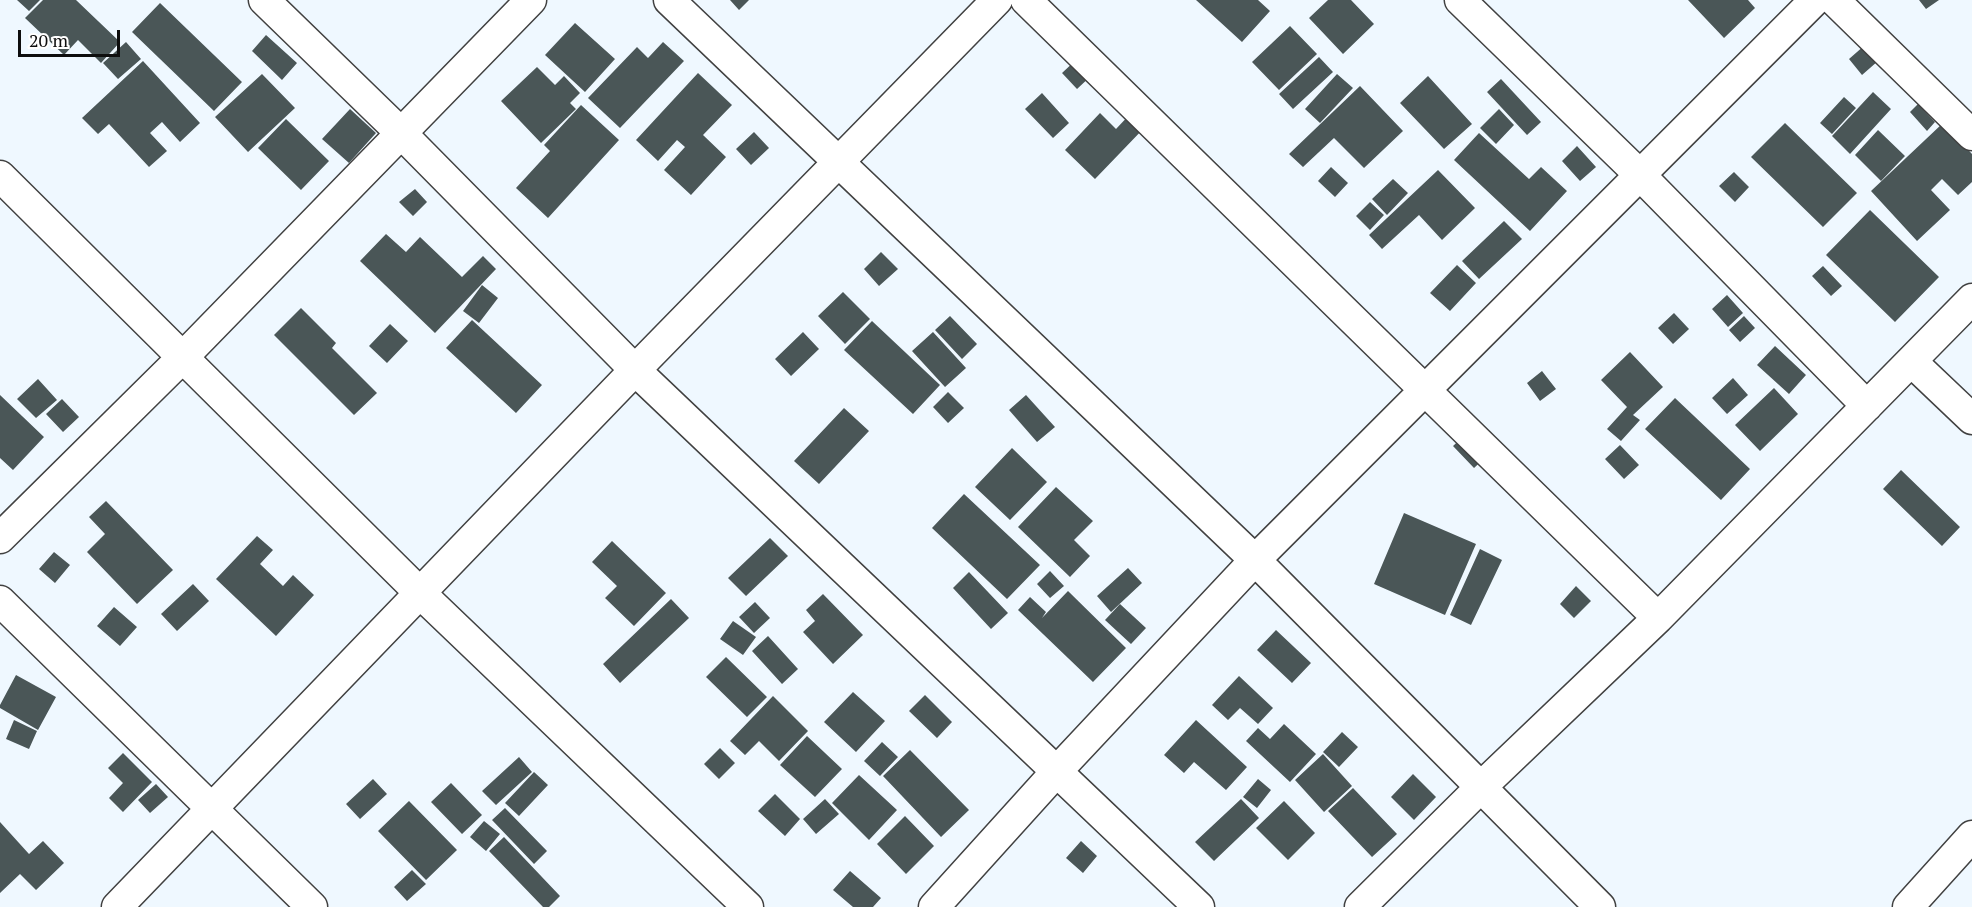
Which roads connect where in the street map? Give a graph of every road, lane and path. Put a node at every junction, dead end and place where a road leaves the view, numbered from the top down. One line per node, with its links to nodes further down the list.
1 (264, 0): 9 (street)
2 (531, 0): 9 (street)
3 (669, 0): 11 (street)
4 (997, 0): 11 (street)
5 (1026, 0): 18 (street)
6 (1460, 0): 12 (street)
7 (1815, 0): 12 (street)
8 (1834, 0): 10 (street)
9 (401, 133): 15 (street); 17 (street)
10 (1972, 135)
11 (840, 163): 17 (street); 22 (street)
12 (1640, 175): 18 (street); 19 (street)
13 (0, 176): 15 (street)
14 (1972, 299): 16 (street)
15 (183, 357): 21 (street); 23 (street)
16 (1911, 361): 19 (street); 20 (street)
17 (635, 370): 23 (street); 26 (street)
18 (1424, 390): 22 (street); 25 (street)
19 (1867, 406): 25 (street)
20 (1972, 419)
21 (0, 538)
22 (1255, 560): 26 (street); 27 (street)
23 (420, 593): 28 (street); 32 (street)
24 (0, 601): 28 (street)
25 (1658, 618): 27 (street)
26 (1057, 771): 33 (street); 34 (street)
27 (1480, 788): 35 (street); 36 (street)
28 (212, 809): 30 (street); 31 (street)
29 (1972, 836): 37 (street)
30 (117, 907)
31 (312, 907)
32 (748, 907)
33 (934, 907)
34 (1199, 907)
35 (1360, 907)
36 (1600, 907)
37 (1908, 907)

